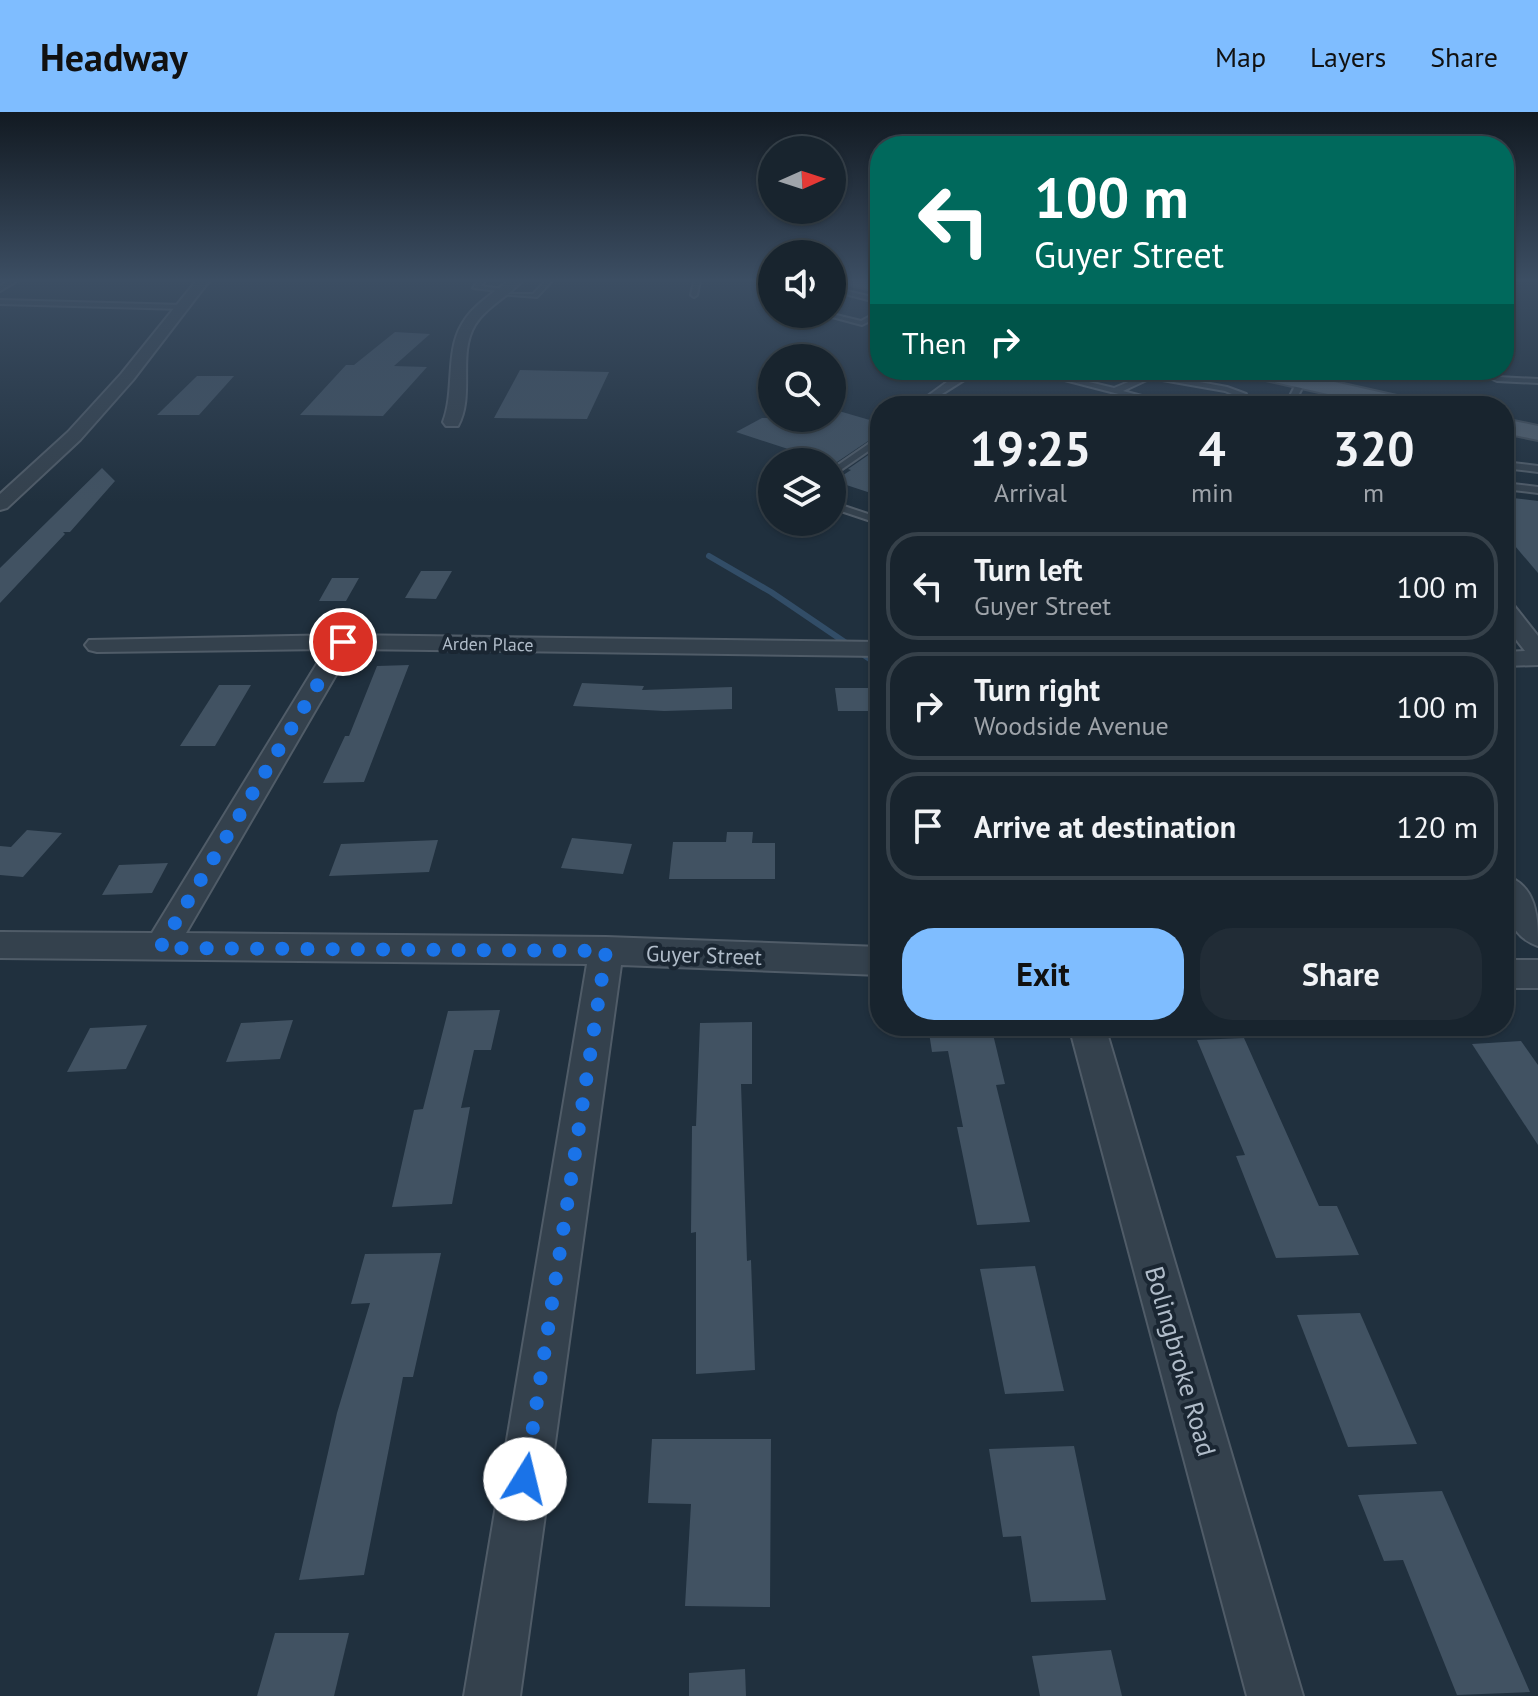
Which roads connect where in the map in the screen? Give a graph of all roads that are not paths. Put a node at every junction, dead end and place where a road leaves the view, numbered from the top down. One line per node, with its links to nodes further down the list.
1 (143, 355): 24 (street)
2 (463, 355): 15 (street)
3 (956, 380): 11 (lane)
4 (1085, 380): 10 (lane)
5 (1139, 380): 10 (lane)
6 (1178, 380): 13 (lane)
7 (1319, 380): 14 (main road)
8 (1514, 380): 9 (lane)
9 (1538, 381)
10 (1115, 391): 12 (lane)
11 (932, 396)
12 (1135, 396)
13 (1243, 396)
14 (1376, 396)
15 (452, 422)
16 (1514, 428): 17 (main road)
17 (1538, 433)
18 (870, 446): 19 (lane)
19 (846, 463)
20 (1514, 466): 21 (lane)
21 (1538, 469)
22 (1514, 487): 23 (lane)
23 (1538, 490)
24 (0, 504)
25 (846, 510): 26 (lane)
26 (870, 518)
27 (1514, 621): 31 (street)
28 (343, 642): 29 (street, Arden Place); 30 (street, Arden Place); 37 (street)
29 (97, 645)
30 (870, 649)
31 (1538, 652)
32 (1538, 658): 33 (street)
33 (1514, 659)
34 (1514, 901): 35 (street)
35 (1538, 933)
36 (0, 945): 37 (street, Guyer Street)
37 (160, 948): 38 (street, Guyer Street)
38 (606, 951): 39 (street, Guyer Street); 43 (street)
39 (870, 961)
40 (1514, 974): 41 (street)
41 (1538, 974)
42 (1090, 1036): 44 (street, Bolingbroke Road)
43 (492, 1696)
44 (1275, 1696)

